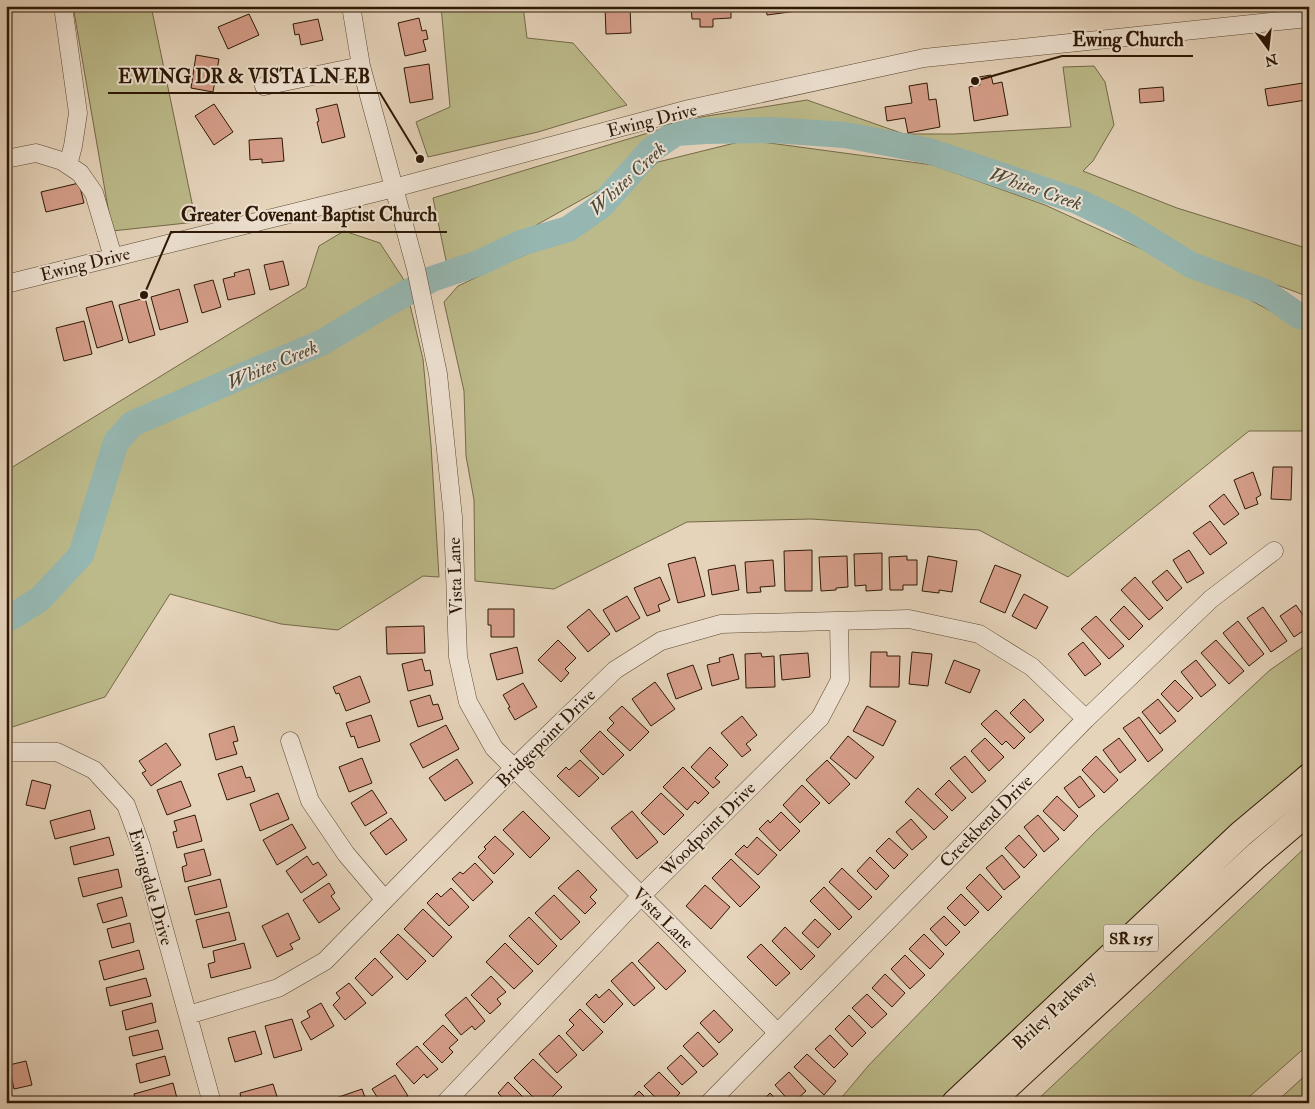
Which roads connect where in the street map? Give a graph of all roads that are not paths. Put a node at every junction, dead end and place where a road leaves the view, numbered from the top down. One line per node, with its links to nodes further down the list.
1 (63, 6): 7 (street)
2 (351, 6): 4 (street, Vista Lane)
3 (1309, 18): 8 (street, Ewing Drive)
4 (361, 66): 5 (street); 8 (street, Vista Lane)
5 (264, 86)
6 (6, 159): 7 (street)
7 (68, 165): 9 (street)
8 (394, 188): 9 (street, Ewing Drive); 16 (street, Vista Lane)
9 (113, 257): 10 (street, Ewing Drive)
10 (6, 284)
11 (1274, 551): 13 (street, Creekbend Drive)
12 (839, 621): 13 (street, Bridgepoint Drive); 16 (street, Bridgepoint Drive); 19 (street, Woodpoint Drive)
13 (1086, 719): 22 (street, Creekbend Drive)
14 (290, 741): 20 (street)
15 (6, 752): 21 (street, Ewingdale Drive)
16 (514, 768): 19 (street, Vista Lane); 20 (street, Bridgepoint Drive)
17 (1309, 776): 26 (highway, Briley Parkway / SR 155)
18 (1309, 811): 27 (highway, Briley Parkway / SR 155)
19 (641, 896): 22 (street, Vista Lane); 24 (street, Woodpoint Drive)
20 (385, 900): 21 (street, Bridgepoint Drive)
21 (188, 1015): 23 (street, Ewingdale Drive)
22 (777, 1032): 25 (street, Creekbend Drive)
23 (212, 1103)
24 (445, 1103)
25 (709, 1103)
26 (955, 1103)
27 (989, 1103)

